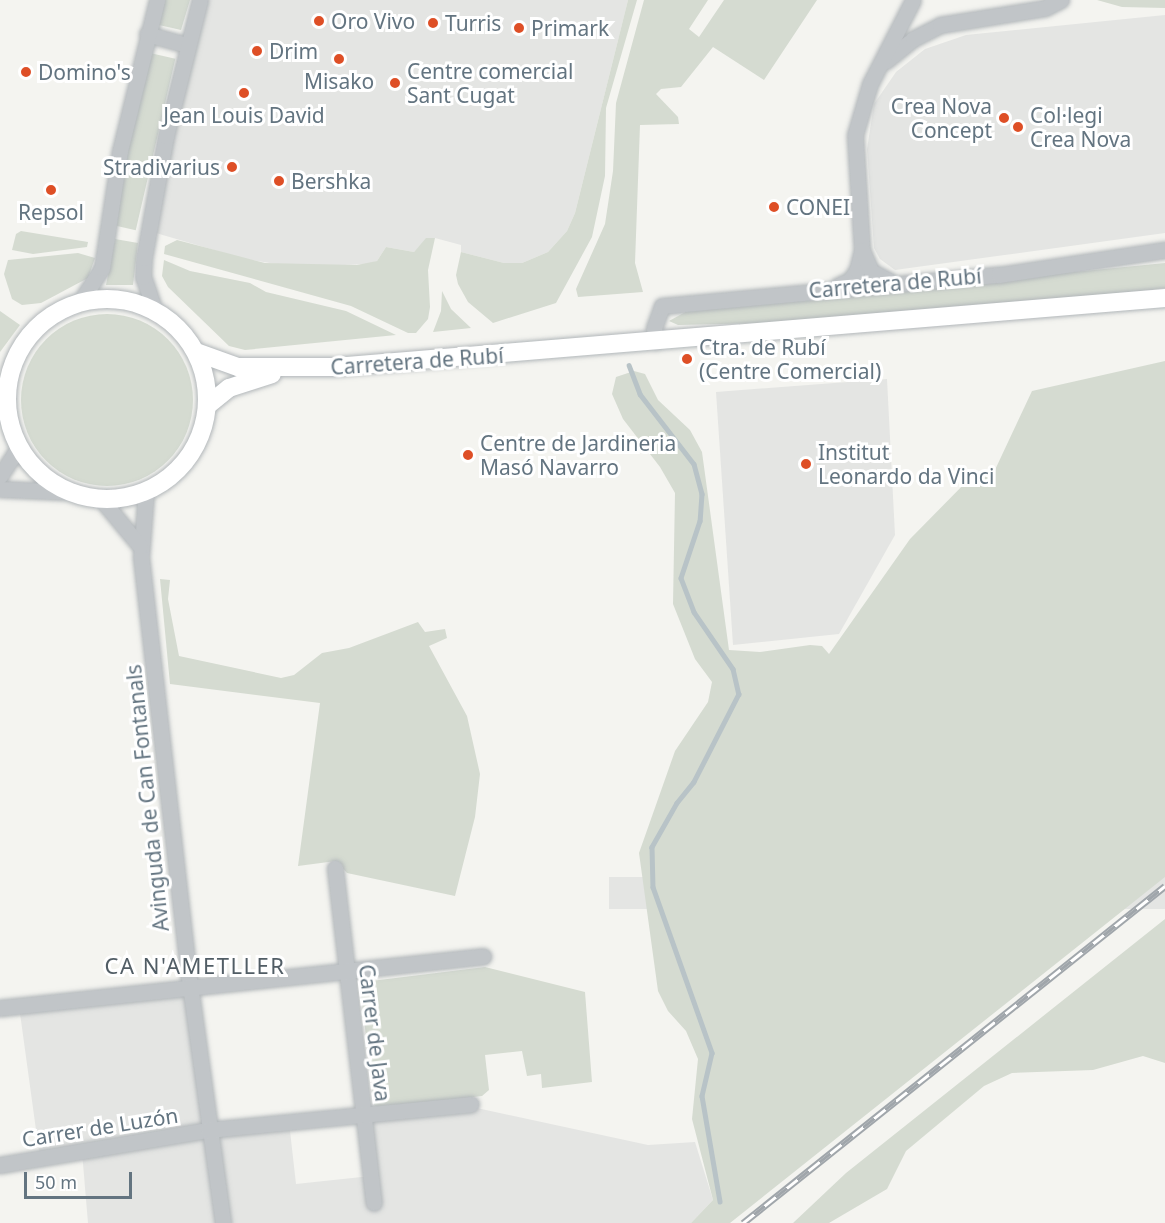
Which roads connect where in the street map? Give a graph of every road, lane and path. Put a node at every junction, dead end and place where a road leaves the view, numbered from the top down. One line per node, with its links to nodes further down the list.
1 (157, 0): 5 (street)
2 (200, 0): 6 (street)
3 (913, 0): 7 (street)
4 (1061, 0): 7 (street)
5 (147, 34): 6 (street); 13 (street)
6 (188, 45): 14 (street)
7 (878, 69): 8 (street)
8 (862, 250): 10 (street); 11 (street)
9 (1165, 250): 10 (street, Carretera de Rubí)
10 (895, 283): 11 (street, Carretera de Rubí)
11 (830, 289): 15 (street, Carretera de Rubí)
12 (1165, 298): 15 (main road, Carretera de Rubí)
13 (80, 302): 14 (main road); 16 (main road)
14 (155, 311): 17 (main road)
15 (656, 342): 19 (main road, Carretera de Rubí)
16 (18, 352): 18 (main road); 21 (main road)
17 (196, 352): 19 (main road); 20 (main road)
18 (0, 367)
19 (285, 370): 20 (main road)
20 (208, 405): 25 (main road)
21 (11, 440): 22 (street); 24 (main road)
22 (0, 476)
23 (0, 489): 24 (street)
24 (69, 492): 26 (main road)
25 (146, 492): 26 (main road); 27 (street, Avinguda de Can Fontanals)
26 (101, 499): 27 (street)
27 (140, 546): 31 (street, Avinguda de Can Fontanals)
28 (335, 868): 30 (street, Carrer de Java)
29 (483, 956): 30 (street)
30 (346, 970): 31 (street); 34 (street, Carrer de Java)
31 (190, 985): 32 (street); 35 (street, Avinguda de Can Fontanals)
32 (0, 1008)
33 (471, 1104): 34 (street, Carrer de Luzón)
34 (364, 1115): 35 (street, Carrer de Luzón); 37 (street, Carrer de Java)
35 (208, 1130): 36 (street, Carrer de Luzón); 38 (street, Avinguda de Can Fontanals)
36 (0, 1165)
37 (374, 1203)
38 (223, 1223)

